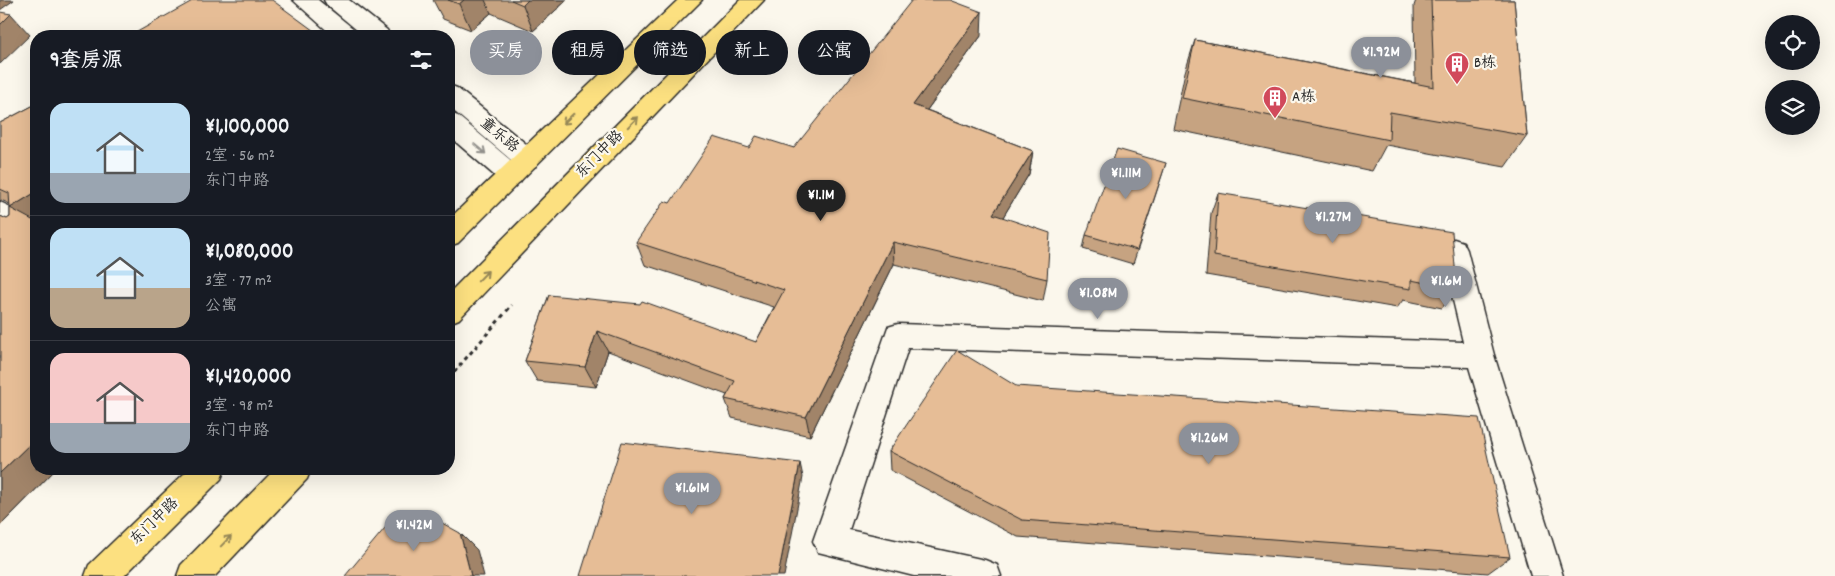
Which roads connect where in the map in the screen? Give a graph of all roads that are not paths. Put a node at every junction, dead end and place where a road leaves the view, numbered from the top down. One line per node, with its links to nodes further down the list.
1 (304, 0): 5 (street)
2 (335, 0): 6 (street)
3 (691, 0): 9 (highway, one-way to 9)
4 (753, 0): 14 (highway, 东门中路, one-way to 4)
5 (340, 30)
6 (372, 30)
7 (455, 100): 9 (street, 童乐路)
8 (455, 126): 9 (street, 童乐路, one-way to 9)
9 (519, 167): 12 (highway)
10 (0, 212): 11 (street)
11 (30, 228)
12 (455, 229)
13 (1454, 250): 15 (street)
14 (455, 305)
15 (1480, 355): 20 (street); 21 (street)
16 (204, 475): 18 (highway, 东门中路)
17 (290, 475): 19 (highway, one-way to 17)
18 (101, 576)
19 (192, 576)
20 (985, 576)
21 (1547, 576)

